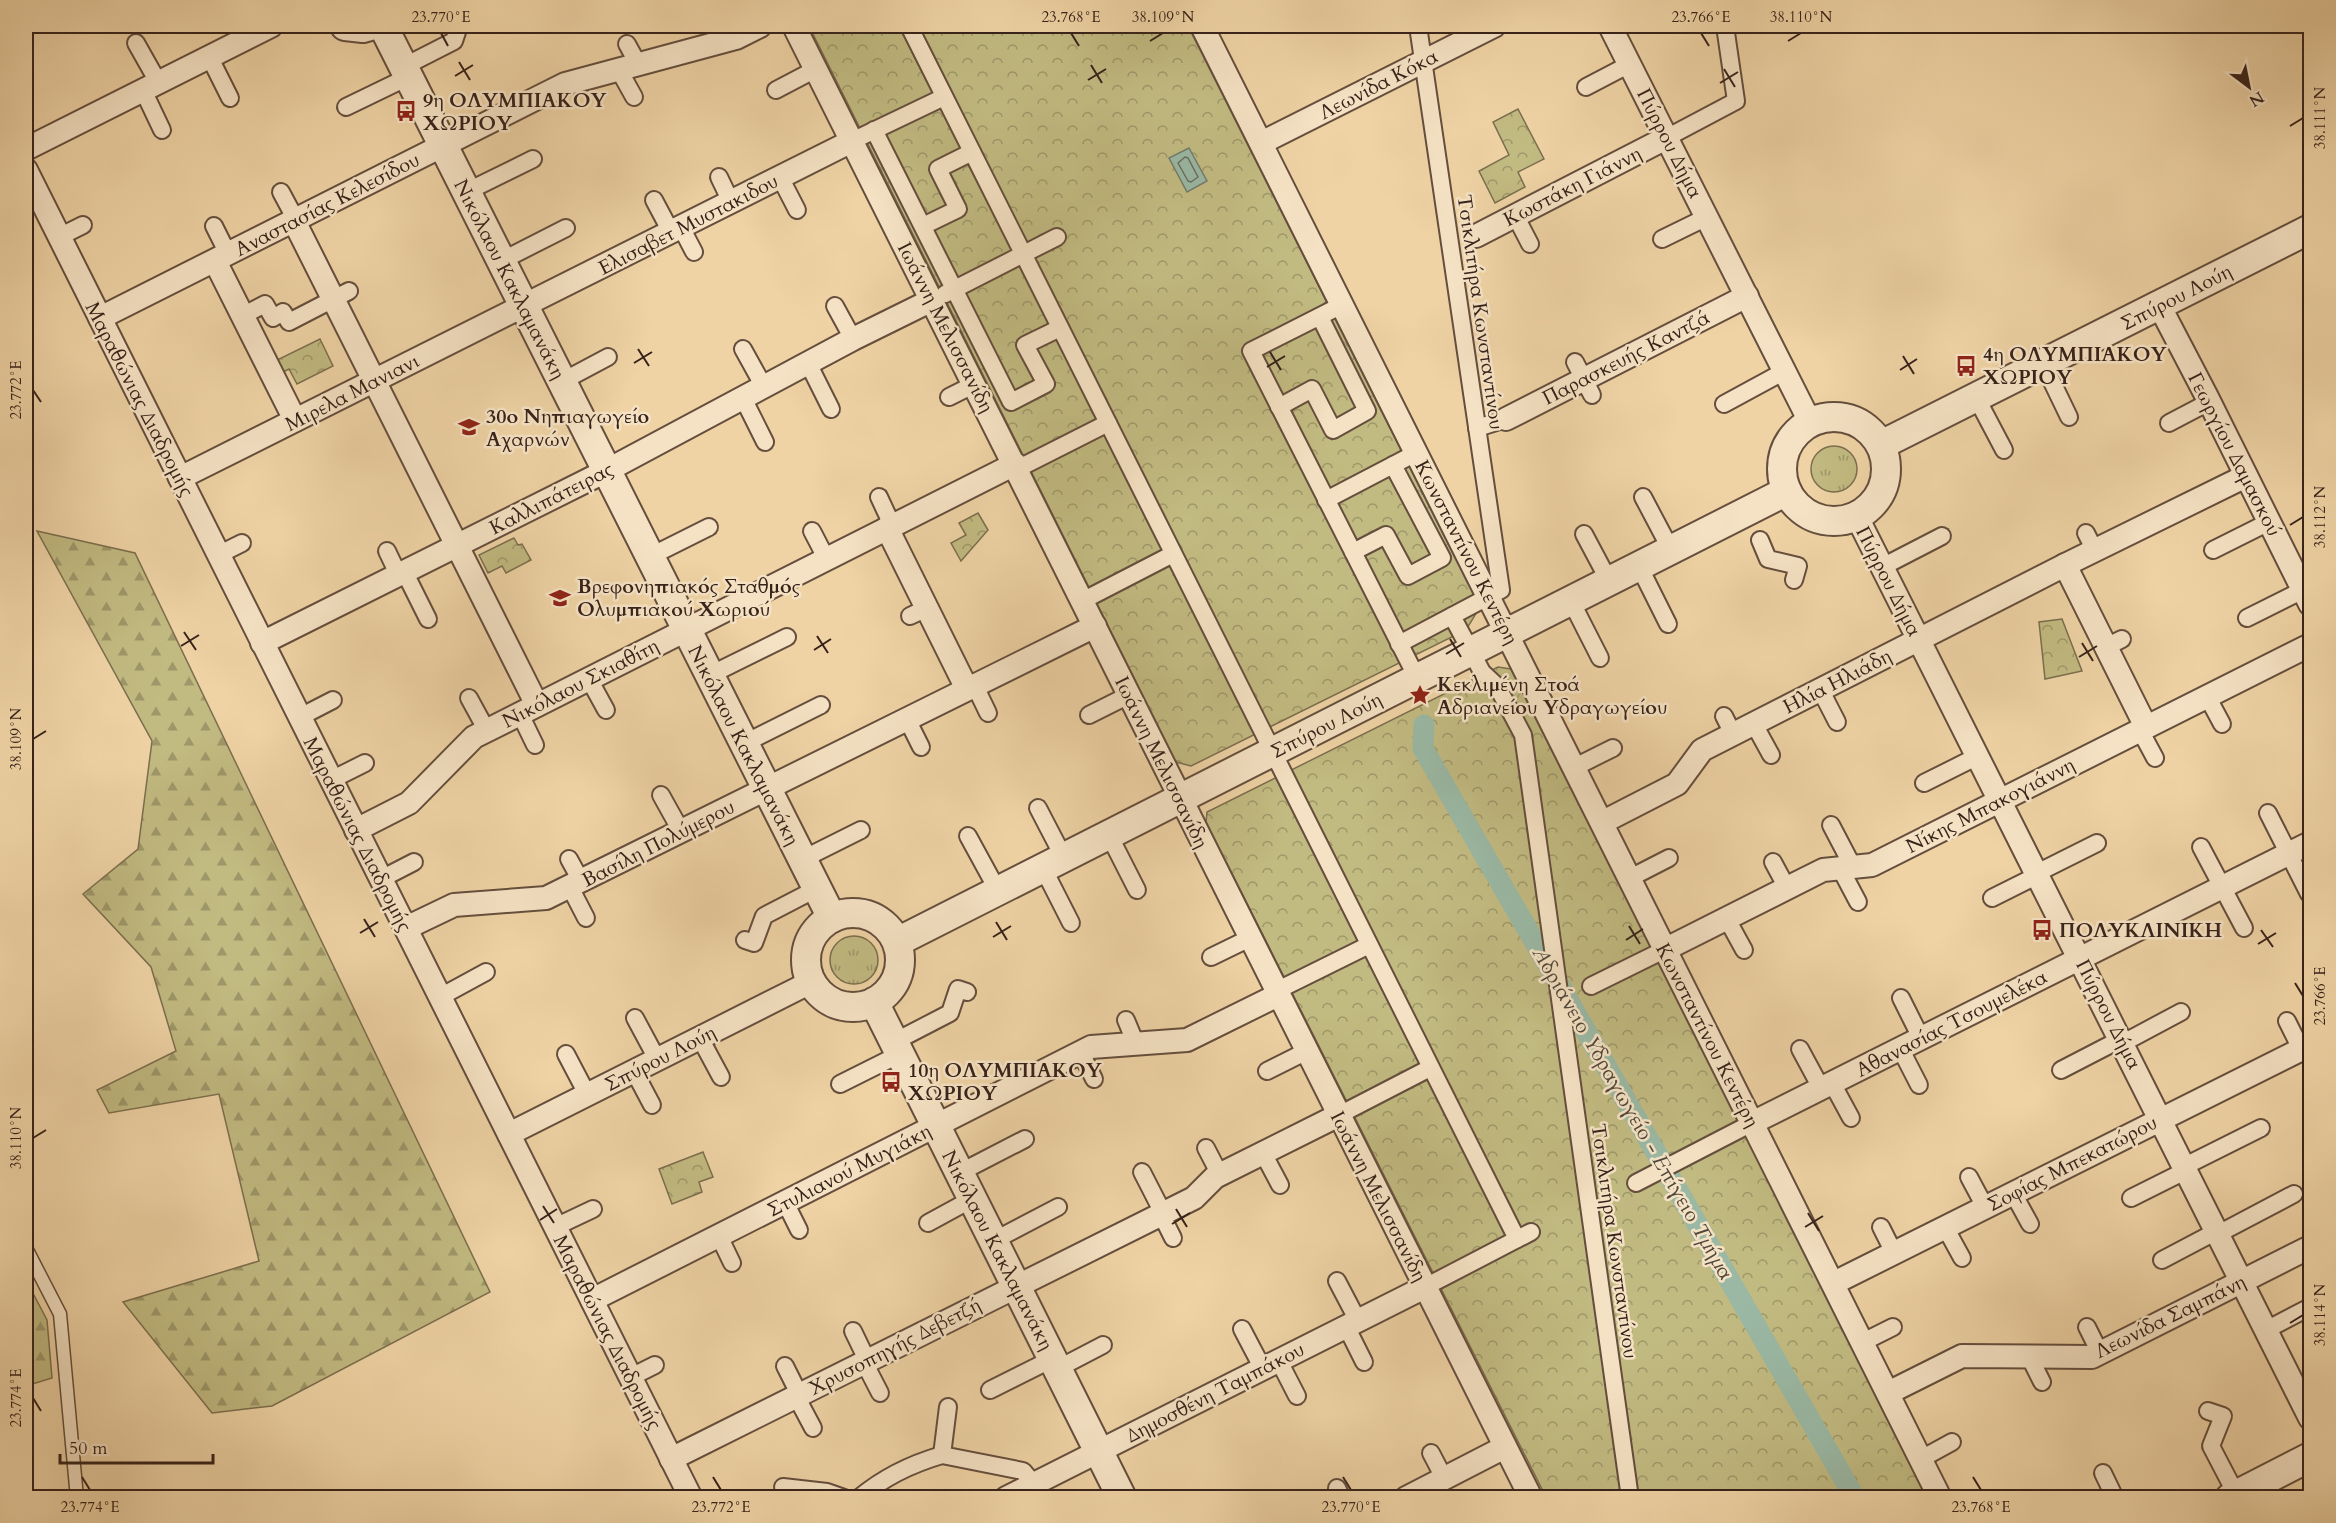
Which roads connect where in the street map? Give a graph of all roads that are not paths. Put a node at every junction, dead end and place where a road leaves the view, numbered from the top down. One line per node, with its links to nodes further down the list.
1 (271, 26): 16 (street)
2 (345, 26): 3 (street)
3 (370, 26)
4 (382, 26): 21 (street, Νικόλαου Κακλαμανάκη)
5 (459, 26): 21 (street)
6 (760, 26): 19 (street, Αναστασίας Κελεσίδου)
7 (794, 26): 20 (street, Ιωάννη Μελισσανίδη)
8 (909, 26): 26 (street)
9 (1202, 26): 33 (street, Κωνσταντίνου Κεντέρη)
10 (1418, 26): 17 (street, Τσικλιτήρα Κωνσταντίνου)
11 (1494, 26): 17 (street, Λεωνίδα Κόκα)
12 (1610, 26): 18 (street, Πύρρου Δήμα)
13 (1725, 26): 31 (street)
14 (136, 43): 22 (street)
15 (627, 44): 19 (street)
16 (209, 56): 22 (street); 27 (street)
17 (1424, 61): 33 (street, Λεωνίδα Κόκα); 59 (street, Τσικλιτήρα Κωνσταντίνου)
18 (1630, 64): 23 (street); 31 (street, Πύρρου Δήμα)
19 (629, 67): 25 (street); 34 (street, Αναστασίας Κελεσίδου)
20 (816, 69): 24 (street); 32 (street, Ιωάννη Μελισσανίδη)
21 (406, 72): 28 (street); 34 (street, Νικόλαου Κακλαμανάκη)
22 (150, 86): 29 (street); 35 (street)
23 (1587, 87)
24 (776, 90)
25 (634, 97)
26 (944, 97): 30 (street); 36 (street)
27 (230, 98)
28 (346, 107)
29 (162, 130)
30 (874, 130): 32 (street); 51 (street)
31 (1668, 137): 46 (street, Κωστάκη Γιάννη); 47 (street, Πύρρου Δήμα)
32 (852, 141): 40 (street, Ελισαβετ Μυστακιδου); 68 (street, Ιωάννη Μελισσανίδη)
33 (1262, 143): 69 (street, Κωνσταντίνου Κεντέρη)
34 (443, 146): 42 (street, Νικόλαου Κακλαμανάκη); 48 (street, Αναστασίας Κελεσίδου)
35 (26, 149)
36 (972, 152): 51 (street); 62 (street)
37 (533, 159): 42 (street)
38 (26, 170): 56 (street, Μαραθώνιας Διαδρομής)
39 (719, 177): 44 (street)
40 (780, 177): 44 (street, Ελισαβετ Μυστακιδου); 45 (street)
41 (281, 192): 48 (street)
42 (466, 192): 64 (street, Νικόλαου Κακλαμανάκη)
43 (654, 200): 53 (street)
44 (732, 202): 53 (street, Ελισαβετ Μυστακιδου)
45 (797, 210)
46 (1515, 216): 55 (street, Κωστάκη Γιάννη); 60 (street)
47 (1707, 217): 58 (street); 67 (street, Πύρρου Δήμα)
48 (295, 220): 63 (street, Αναστασίας Κελεσίδου); 66 (street)
49 (84, 225): 56 (street)
50 (214, 226): 63 (street)
51 (923, 226): 65 (street)
52 (566, 228): 64 (street)
53 (676, 229): 61 (street); 71 (street, Ελισαβετ Μυστακιδου)
54 (2310, 229): 70 (street, Σπύρου Λούη)
55 (1476, 236): 59 (street)
56 (59, 237): 75 (street, Μαραθώνιας Διαδρομής)
57 (1057, 237): 62 (street)
58 (1662, 239)
59 (1449, 244): 100 (street, Τσικλιτήρα Κωνσταντίνου)
60 (1530, 244)
61 (694, 252)
62 (1023, 255): 65 (street); 76 (street)
63 (221, 257): 73 (street); 75 (street, Αναστασίας Κελεσίδου)
64 (501, 261): 71 (street, Νικόλαου Κακλαμανάκη)
65 (955, 289): 68 (street); 76 (street)
66 (341, 295): 73 (street); 83 (street)
67 (1747, 296): 82 (street, Πύρρου Δήμα); 96 (street, Παρασκευής Καντζά)
68 (932, 300): 77 (street, Καλλιπάτειρας); 85 (street, Ιωάννη Μελισσανίδη)
69 (1342, 305): 74 (street); 104 (street, Κωνσταντίνου Κεντέρη)
70 (2158, 305): 81 (street, Σπύρου Λούη); 90 (street, Γεωργίου Δαμασκού)
71 (523, 306): 83 (street, Μιρελα Μανιανι); 84 (street, Νικόλαου Κακλαμανάκη)
72 (834, 306): 77 (street)
73 (242, 316): 95 (street)
74 (1320, 317): 92 (street); 92 (street)
75 (100, 318): 109 (street, Μαραθώνιας Διαδρομής)
76 (1060, 328): 98 (street)
77 (853, 339): 80 (street, Καλλιπάτειρας)
78 (743, 349): 86 (street)
79 (608, 357): 84 (street)
80 (808, 363): 86 (street, Καλλιπάτειρας); 93 (street)
81 (2043, 363): 88 (street, Σπύρου Λούη); 94 (street)
82 (1785, 371): 91 (street); 97 (street, Πύρρου Δήμα)
83 (374, 381): 95 (street, Μιρελα Μανιανι); 123 (street)
84 (561, 382): 107 (street, Νικόλαου Κακλαμανάκη)
85 (975, 384): 87 (street); 106 (street, Ιωάννη Μελισσανίδη)
86 (764, 387): 89 (street, Καλλιπάτειρας)
87 (949, 397)
88 (1976, 397): 102 (street, Σπύρου Λούη); 103 (street)
89 (743, 398): 101 (street); 107 (street, Καλλιπάτειρας)
90 (2210, 402): 99 (street); 108 (street, Γεωργίου Δαμασκού)
91 (1724, 405)
92 (1279, 406): 113 (street)
93 (831, 409)
94 (2069, 417)
95 (311, 419): 109 (street, Μιρελα Μανιανι)
96 (1506, 419): 100 (street)
97 (1810, 422): 102 (street); 110 (street)
98 (1108, 423): 106 (street); 128 (street)
99 (2169, 423)
100 (1477, 428): 138 (street, Τσικλιτήρα Κωνσταντίνου)
101 (765, 442)
102 (1881, 445): 114 (street)
103 (2004, 450)
104 (1416, 453): 105 (street); 138 (street, Κωνσταντίνου Κεντέρη)
105 (1393, 465): 113 (street); 127 (street)
106 (1016, 466): 117 (street, Νικόλαου Σκιαθίτη); 140 (street, Ιωάννη Μελισσανίδη)
107 (606, 471): 123 (street, Καλλιπάτειρας); 130 (street, Νικόλαου Κακλαμανάκη)
108 (2246, 476): 115 (street, Γεωργίου Δαμασκού); 132 (street, Ηλία Ηλιάδη)
109 (180, 478): 129 (street, Μαραθώνιας Διαδρομής)
110 (1787, 491): 114 (street); 124 (street, Σπύρου Λούη)
111 (879, 497): 117 (street)
112 (1643, 497): 124 (street)
113 (1326, 500): 127 (street)
114 (1856, 515): 134 (street, Πύρρου Δήμα)
115 (2269, 522): 125 (street); 139 (street, Γεωργίου Δαμασκού)
116 (710, 527): 130 (street)
117 (890, 527): 131 (street, Νικόλαου Σκιαθίτη); 159 (street)
118 (812, 531): 131 (street)
119 (1584, 534): 137 (street)
120 (1942, 536): 134 (street)
121 (1760, 540): 136 (street)
122 (242, 543): 129 (street)
123 (457, 545): 135 (street, Καλλιπάτειρας); 166 (street)
124 (1671, 550): 133 (street, Σπύρου Λούη)
125 (2213, 550)
126 (387, 551): 135 (street)
127 (1353, 552): 152 (street)
128 (1173, 554): 140 (street); 181 (street)
129 (218, 555): 151 (street, Μαραθώνιας Διαδρομής)
130 (649, 557): 147 (street, Νικόλαου Κακλαμανάκη)
131 (826, 558): 147 (street, Νικόλαου Σκιαθίτη)
132 (2065, 565): 150 (street, Ηλία Ηλιάδη); 175 (street)
133 (1639, 566): 137 (street, Σπύρου Λούη); 145 (street)
134 (1882, 567): 150 (street, Πύρρου Δήμα)
135 (401, 573): 144 (street); 151 (street, Καλλιπάτειρας)
136 (1794, 580)
137 (1609, 581): 141 (street, Σπύρου Λούη)
138 (1489, 597): 142 (street); 148 (street, Κωνσταντίνου Κεντέρη)
139 (2307, 597): 143 (street)
140 (1082, 601): 146 (street, Ιωάννη Μελισσανίδη)
141 (1570, 601): 148 (street, Σπύρου Λούη); 155 (street)
142 (1452, 616): 152 (street); 154 (street, Τσικλιτήρα Κωνσταντίνου)
143 (2247, 618)
144 (428, 619)
145 (1668, 624)
146 (1095, 626): 159 (street, Βασίλη Πολύμερου); 161 (street, Ιωάννη Μελισσανίδη)
147 (685, 629): 156 (street, Νικόλαου Κακλαμανάκη); 158 (street, Νικόλαου Σκιαθίτη)
148 (1507, 633): 154 (street, Σπύρου Λούη); 186 (street, Κωνσταντίνου Κεντέρη)
149 (787, 637): 156 (street)
150 (1919, 639): 160 (street, Ηλία Ηλιάδη); 183 (street, Πύρρου Δήμα)
151 (262, 643): 170 (street, Μαραθώνιας Διαδρομής)
152 (1399, 644): 157 (street)
153 (2310, 645): 162 (street, Νίκης Μπακογιάννη)
154 (1471, 651): 157 (street, Σπύρου Λούη); 371 (street, Τσικλιτήρα Κωνσταντίνου)
155 (1600, 658)
156 (708, 676): 177 (street, Νικόλαου Κακλαμανάκη)
157 (1417, 678): 181 (street, Σπύρου Λούη)
158 (589, 679): 166 (street, Νικόλαου Σκιαθίτη); 167 (street)
159 (971, 687): 168 (street); 171 (street, Βασίλη Πολύμερου)
160 (1820, 689): 172 (street); 173 (street, Ηλία Ηλιάδη)
161 (1129, 695): 169 (street); 191 (street, Ιωάννη Μελισσανίδη)
162 (2207, 696): 174 (street); 175 (street, Νίκης Μπακογιάννη)
163 (469, 698): 176 (street)
164 (333, 700): 170 (street)
165 (821, 705): 177 (street)
166 (528, 710): 176 (street, Νικόλαου Σκιαθίτη); 178 (street)
167 (606, 710)
168 (988, 713)
169 (1089, 715)
170 (300, 717): 187 (street, Μαραθώνιας Διαδρομής)
171 (907, 719): 179 (street); 189 (street, Βασίλη Πολύμερου)
172 (1837, 722)
173 (1754, 723): 182 (street); 195 (street, Ηλία Ηλιάδη)
174 (2222, 724)
175 (2143, 728): 184 (street); 192 (street, Νίκης Μπακογιάννη)
176 (487, 731): 197 (street, Νικόλαου Σκιαθίτη)
177 (743, 744): 189 (street, Νικόλαου Κακλαμανάκη)
178 (535, 745)
179 (921, 747)
180 (1613, 748): 186 (street)
181 (1273, 752): 191 (street, Σπύρου Λούη); 234 (street)
182 (1771, 755)
183 (1978, 756): 188 (street); 192 (street, Πύρρου Δήμα)
184 (2154, 758)
185 (365, 763): 187 (street)
186 (1575, 767): 195 (street, Κωνσταντίνου Κεντέρη)
187 (331, 780): 197 (street, Μαραθώνιας Διαδρομής)
188 (1924, 783)
189 (765, 789): 199 (street, Βασίλη Πολύμερου); 208 (street, Νικόλαου Κακλαμανάκη)
190 (662, 795): 199 (street)
191 (1180, 799): 200 (street, Σπύρου Λούη); 231 (street, Ιωάννη Μελισσανίδη)
192 (2000, 800): 212 (street, Νίκης Μπακογιάννη); 213 (street, Πύρρου Δήμα)
193 (1038, 808): 211 (street)
194 (2268, 813): 205 (street)
195 (1603, 822): 214 (street, Κωνσταντίνου Κεντέρη)
196 (1831, 825): 212 (street)
197 (356, 830): 215 (street, Μαραθώνιας Διαδρομής)
198 (861, 830): 208 (street)
199 (681, 831): 216 (street, Βασίλη Πολύμερου)
200 (1109, 835): 211 (street, Σπύρου Λούη); 220 (street)
201 (968, 836): 221 (street)
202 (2097, 843): 213 (street)
203 (2310, 843): 205 (street, Αθανασίας Τσουμελέκα)
204 (2201, 847): 217 (street)
205 (2289, 854): 217 (street, Αθανασίας Τσουμελέκα); 222 (street)
206 (1669, 858): 214 (street)
207 (569, 859): 216 (street)
208 (801, 860): 219 (street, Νικόλαου Κακλαμανάκη)
209 (414, 862): 215 (street)
210 (1773, 862): 218 (street)
211 (1053, 863): 221 (street, Σπύρου Λούη); 228 (street)
212 (1847, 867): 218 (street, Νίκης Μπακογιάννη); 224 (street)
213 (2038, 874): 223 (street); 238 (street, Πύρρου Δήμα)
214 (1630, 878): 235 (street, Κωνσταντίνου Κεντέρη)
215 (381, 879): 229 (street, Μαραθώνιας Διαδρομής)
216 (576, 884): 225 (street); 229 (street, Βασίλη Πολύμερου)
217 (2223, 886): 230 (street); 238 (street, Αθανασίας Τσουμελέκα)
218 (1787, 888): 227 (street, Νίκης Μπακογιάννη)
219 (816, 889): 226 (street, Νικόλαου Κακλαμανάκη); 232 (street)
220 (1137, 890)
221 (998, 891): 233 (street, Σπύρου Λούη)
222 (2309, 894)
223 (1992, 898)
224 (1858, 902)
225 (586, 918)
226 (832, 918): 233 (street); 240 (street)
227 (1727, 919): 235 (street, Νίκης Μπακογιάννη); 236 (street)
228 (1071, 923)
229 (406, 928): 244 (street, Μαραθώνιας Διαδρομής)
230 (2244, 928)
231 (1250, 938): 237 (street); 243 (street, Ιωάννη Μελισσανίδη)
232 (745, 940)
233 (897, 942): 246 (street)
234 (1369, 945): 243 (street); 263 (street)
235 (1665, 949): 241 (street); 277 (street, Κωνσταντίνου Κεντέρη)
236 (1744, 950)
237 (1211, 957)
238 (2080, 958): 252 (street, Αθανασίας Τσουμελέκα); 253 (street, Πύρρου Δήμα)
239 (486, 972): 244 (street)
240 (811, 982): 246 (street); 251 (street, Σπύρου Λούη)
241 (1591, 986)
242 (967, 992): 256 (street)
243 (1277, 993): 254 (street, Στυλιανού Μυγιάκη); 259 (street, Ιωάννη Μελισσανίδη)
244 (440, 997): 280 (street, Μαραθώνιας Διαδρομής)
245 (1901, 998): 252 (street)
246 (874, 1002): 256 (street, Νικόλαου Κακλαμανάκη)
247 (2181, 1012): 253 (street)
248 (635, 1018): 262 (street)
249 (1126, 1020): 254 (street)
250 (2287, 1021): 255 (street)
251 (700, 1038): 262 (street, Σπύρου Λούη); 267 (street)
252 (1921, 1038): 257 (street, Αθανασίας Τσουμελέκα)
253 (2122, 1041): 264 (street); 276 (street, Πύρρου Δήμα)
254 (1136, 1044): 260 (street, Στυλιανού Μυγιάκη)
255 (2306, 1047): 276 (street, Σοφίας Μπεκατώρου)
256 (897, 1048): 269 (street); 278 (street, Νικόλαου Κακλαμανάκη)
257 (1900, 1048): 270 (street, Αθανασίας Τσουμελέκα); 271 (street)
258 (1800, 1049): 270 (street)
259 (1307, 1051): 266 (street); 274 (street, Ιωάννη Μελισσανίδη)
260 (1081, 1053): 268 (street); 278 (street, Στυλιανού Μυγιάκη)
261 (566, 1054): 272 (street)
262 (657, 1059): 265 (street, Σπύρου Λούη)
263 (1430, 1068): 274 (street); 320 (street)
264 (2061, 1070)
265 (634, 1071): 272 (street, Σπύρου Λούη); 273 (street)
266 (1267, 1071)
267 (721, 1077)
268 (1094, 1079)
269 (840, 1084)
270 (1827, 1085): 275 (street); 277 (street, Αθανασίας Τσουμελέκα)
271 (1919, 1085)
272 (587, 1094): 280 (street, Σπύρου Λούη)
273 (652, 1105)
274 (1339, 1115): 283 (street, Χρυσοπηγής Δεβετζή); 320 (street, Ιωάννη Μελισσανίδη)
275 (1851, 1118)
276 (2161, 1118): 284 (street, Πύρρου Δήμα); 291 (street, Σοφίας Μπεκατώρου)
277 (1752, 1123): 289 (street); 318 (street, Κωνσταντίνου Κεντέρη)
278 (936, 1126): 286 (street, Νικόλαου Κακλαμανάκη); 295 (street, Στυλιανού Μυγιάκη)
279 (2261, 1128): 284 (street)
280 (508, 1134): 302 (street, Μαραθώνιας Διαδρομής)
281 (1025, 1138): 286 (street)
282 (1206, 1148): 287 (street)
283 (1263, 1153): 287 (street, Χρυσοπηγής Δεβετζή); 290 (street)
284 (2186, 1168): 293 (street); 306 (street, Πύρρου Δήμα)
285 (1142, 1172): 299 (street)
286 (959, 1173): 294 (street, Νικόλαου Κακλαμανάκη)
287 (1220, 1175): 299 (street, Χρυσοπηγής Δεβετζή)
288 (1970, 1177): 297 (street)
289 (1636, 1183)
290 (1280, 1185)
291 (2013, 1193): 297 (street, Σοφίας Μπεκατώρου); 301 (street)
292 (2294, 1194): 306 (street)
293 (2131, 1198)
294 (972, 1199): 300 (street); 309 (street, Νικόλαου Κακλαμανάκη)
295 (785, 1202): 305 (street); 307 (street, Στυλιανού Μυγιάκη)
296 (1059, 1207): 309 (street)
297 (1985, 1207): 304 (street, Σοφίας Μπεκατώρου)
298 (593, 1209): 302 (street)
299 (1162, 1213): 308 (street); 319 (street, Χρυσοπηγής Δεβετζή)
300 (928, 1223)
301 (2030, 1224)
302 (555, 1227): 321 (street, Μαραθώνιας Διαδρομής)
303 (1881, 1227): 312 (street)
304 (1945, 1227): 312 (street, Σοφίας Μπεκατώρου); 313 (street)
305 (799, 1230)
306 (2218, 1233): 314 (street); 317 (street, Πύρρου Δήμα)
307 (718, 1236): 315 (street); 321 (street, Στυλιανού Μυγιάκη)
308 (1173, 1238)
309 (993, 1241): 319 (street, Νικόλαου Κακλαμανάκη)
310 (2310, 1247): 317 (street, Λεωνίδα Σαμπάνη)
311 (26, 1248): 363 (lane)
312 (1894, 1252): 318 (street, Σοφίας Μπεκατώρου)
313 (1962, 1258)
314 (2162, 1260)
315 (732, 1263)
316 (1337, 1281): 323 (street)
317 (2242, 1281): 327 (street, Πύρρου Δήμα); 331 (street, Λεωνίδα Σαμπάνη)
318 (1834, 1283): 329 (street, Κωνσταντίνου Κεντέρη)
319 (1016, 1285): 333 (street, Χρυσοπηγής Δεβετζή); 335 (street, Νικόλαου Κακλαμανάκη)
320 (1425, 1287): 323 (street, Δημοσθένη Ταμπάκου); 351 (street, Ιωάννη Μελισσανίδη)
321 (592, 1300): 339 (street, Μαραθώνιας Διαδρομής)
322 (2310, 1307): 327 (street)
323 (1352, 1324): 334 (street); 337 (street, Δημοσθένη Ταμπάκου)
324 (1893, 1327): 329 (street)
325 (2087, 1327): 331 (street)
326 (1242, 1329): 337 (street)
327 (2266, 1330): 348 (street, Πύρρου Δήμα)
328 (853, 1331): 333 (street)
329 (1863, 1342): 343 (street, Κωνσταντίνου Κεντέρη)
330 (1103, 1345): 335 (street)
331 (2100, 1353): 332 (street, Λεωνίδα Σαμπάνη)
332 (2029, 1356): 340 (street); 343 (street, Λεωνίδα Σαμπάνη)
333 (865, 1361): 342 (street); 344 (street, Χρυσοπηγής Δεβετζή)
334 (1364, 1362)
335 (1055, 1364): 341 (street); 352 (street, Νικόλαου Κακλαμανάκη)
336 (655, 1365): 339 (street)
337 (1271, 1365): 345 (street); 352 (street, Δημοσθένη Ταμπάκου)
338 (785, 1366): 344 (street)
339 (631, 1377): 356 (street, Μαραθώνιας Διαδρομής)
340 (2042, 1382)
341 (990, 1390)
342 (880, 1393)
343 (1888, 1393): 357 (street, Κωνσταντίνου Κεντέρη)
344 (797, 1395): 349 (street); 356 (street, Χρυσοπηγής Δεβετζή)
345 (1297, 1395)
346 (948, 1407): 354 (street)
347 (2208, 1411): 362 (street)
348 (2310, 1418)
349 (813, 1428)
350 (1952, 1442): 357 (street)
351 (1505, 1447): 359 (street); 370 (street, Ιωάννη Μελισσανίδη)
352 (1099, 1451): 360 (street, Δημοσθένη Ταμπάκου); 368 (street, Νικόλαου Κακλαμανάκη)
353 (1431, 1453): 359 (street)
354 (942, 1455): 360 (street); 366 (street)
355 (2310, 1457): 362 (street)
356 (671, 1459): 364 (street, Μαραθώνιας Διαδρομής)
357 (1921, 1459): 372 (street, Κωνσταντίνου Κεντέρη)
358 (2103, 1473): 373 (street)
359 (1443, 1478): 369 (street)
360 (1034, 1484): 367 (street, Δημοσθένη Ταμπάκου)
361 (783, 1487): 365 (street)
362 (2233, 1496)
363 (77, 1497)
364 (691, 1497)
365 (844, 1497)
366 (859, 1497)
367 (1006, 1497)
368 (1122, 1497)
369 (1406, 1497)
370 (1531, 1497)
371 (1630, 1497)
372 (1940, 1497)
373 (2115, 1497)

